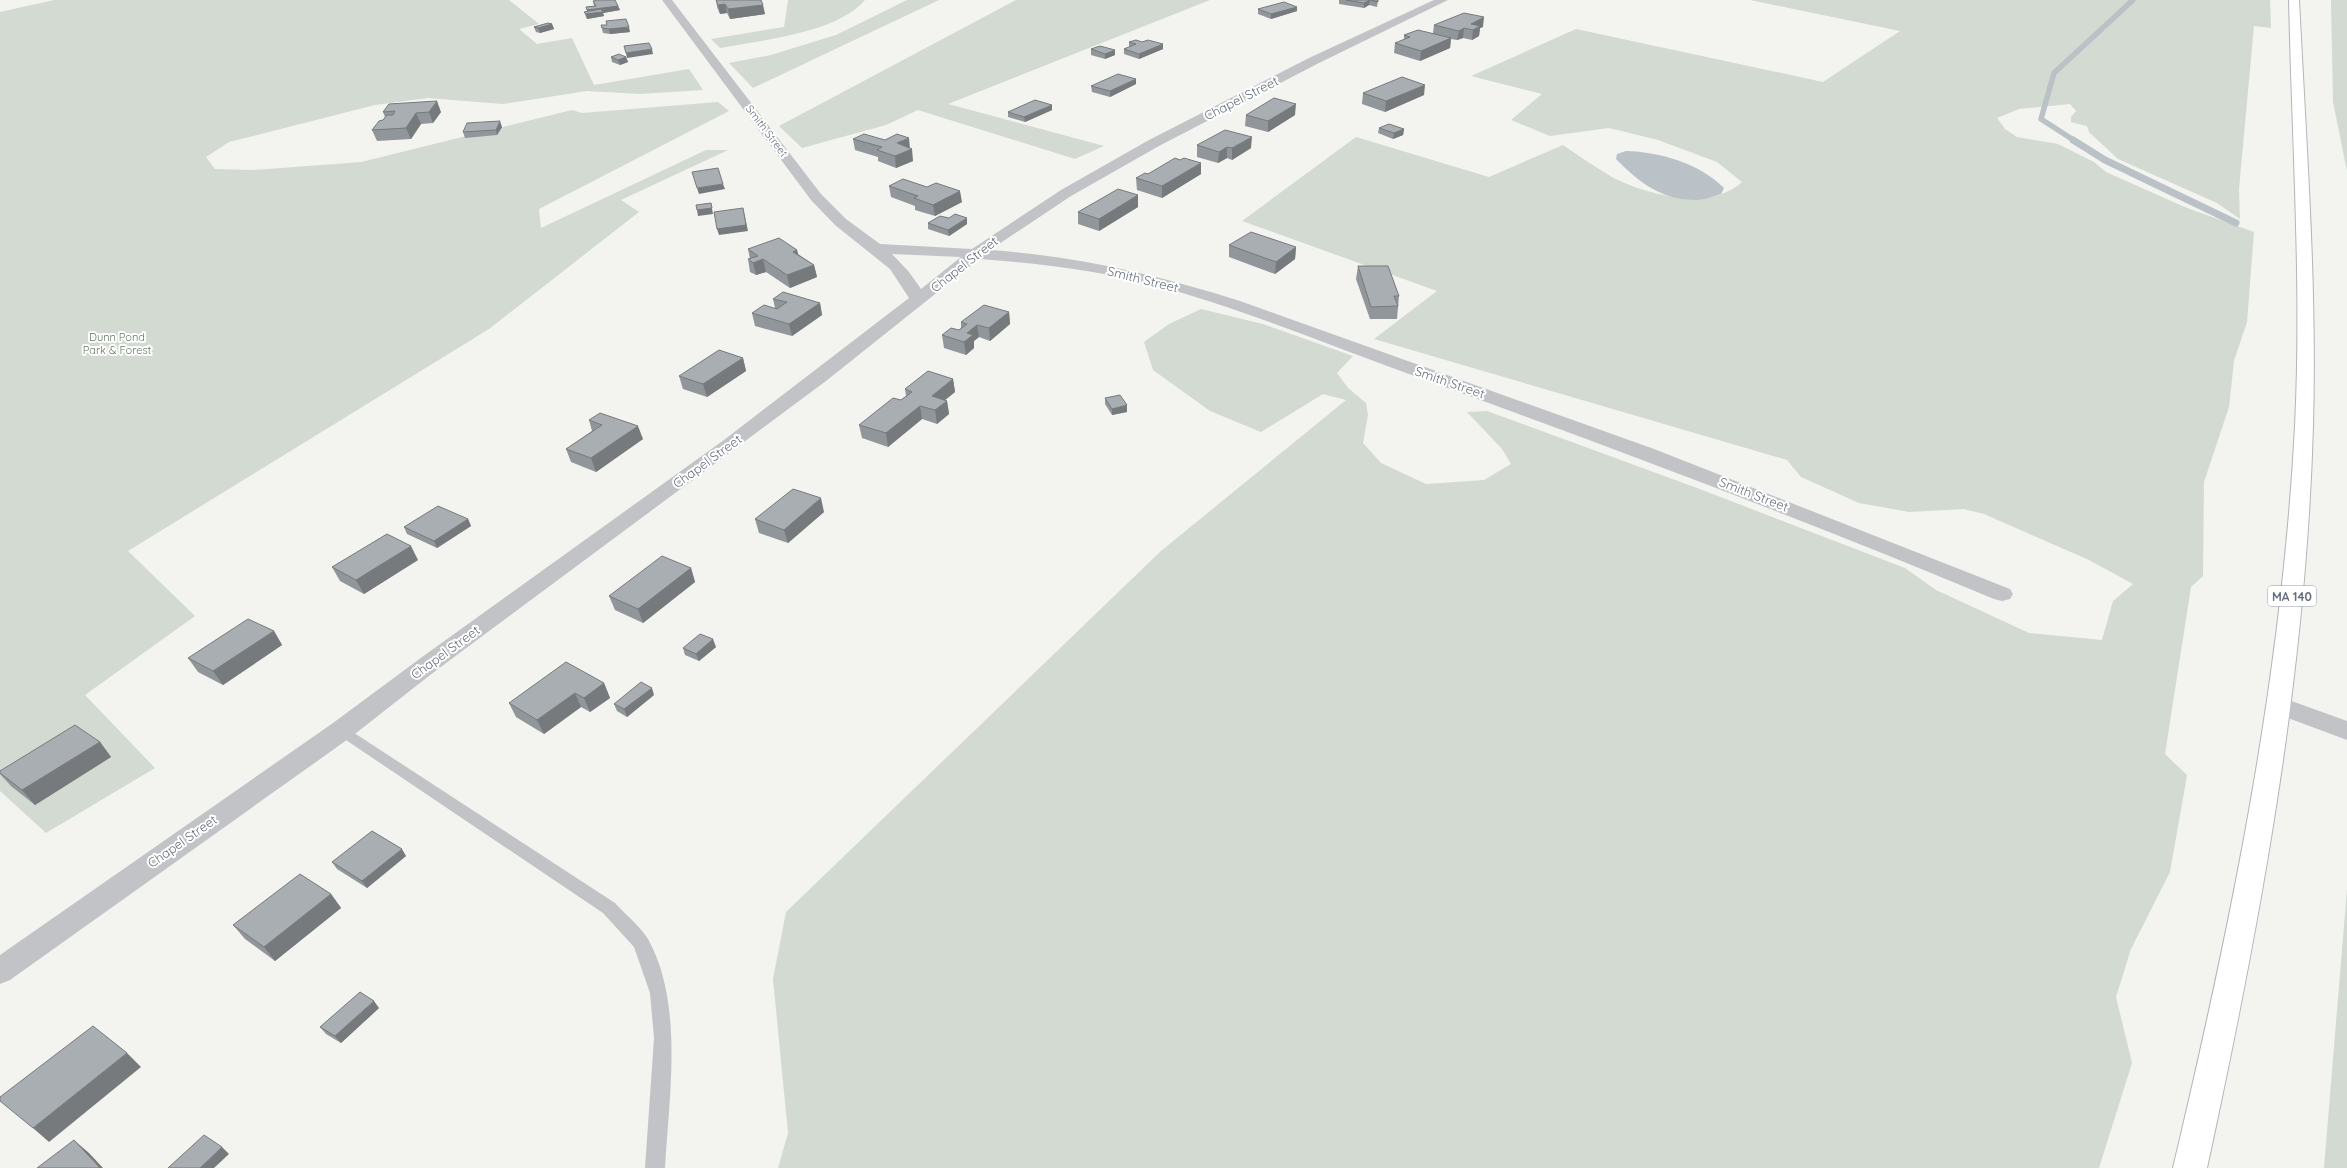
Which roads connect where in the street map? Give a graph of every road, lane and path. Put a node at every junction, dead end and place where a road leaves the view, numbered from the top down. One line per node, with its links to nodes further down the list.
1 (667, 0): 4 (street, Smith Street)
2 (1442, 0): 5 (street, Chapel Street)
3 (2294, 0): 8 (highway, MA 140)
4 (878, 249): 5 (street, Smith Street); 6 (street, Smith Street)
5 (976, 253): 6 (street, Chapel Street); 7 (street, Smith Street)
6 (918, 300): 9 (street, Chapel Street)
7 (2002, 594)
8 (2278, 705): 10 (street); 13 (highway, MA 140)
9 (342, 730): 11 (street, Chapel Street); 12 (lane)
10 (2347, 731)
11 (0, 971)
12 (655, 1168)
13 (2190, 1168)

